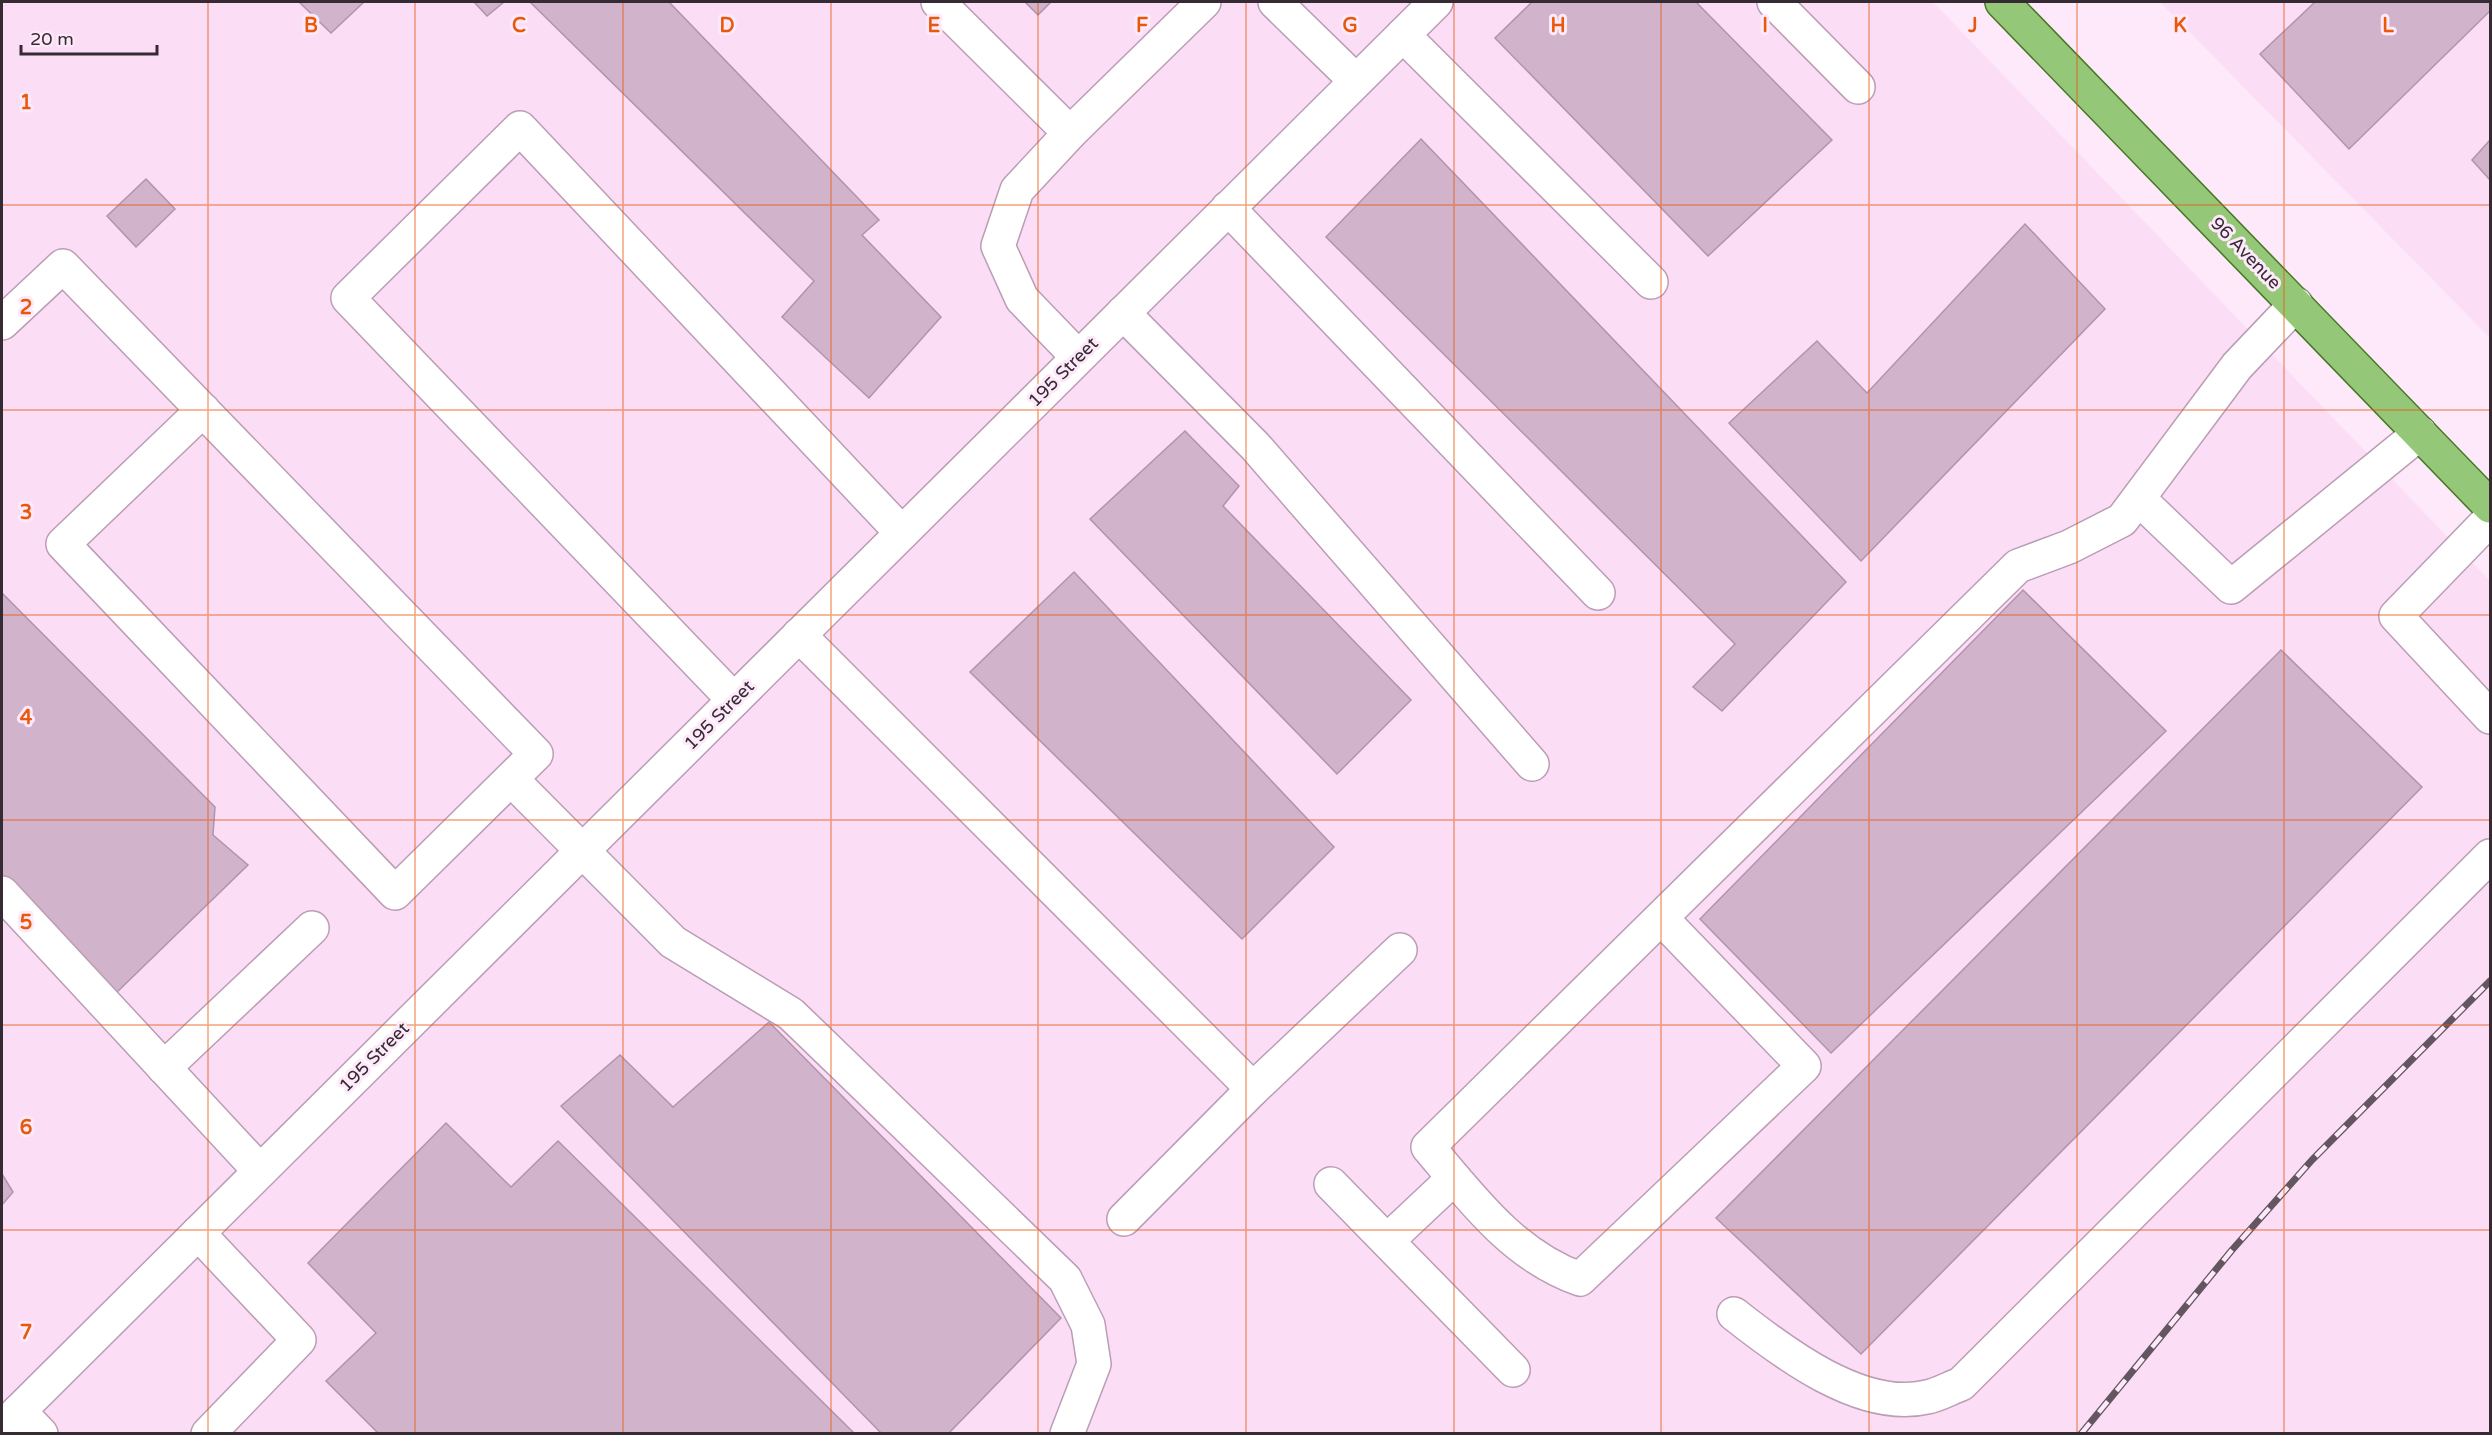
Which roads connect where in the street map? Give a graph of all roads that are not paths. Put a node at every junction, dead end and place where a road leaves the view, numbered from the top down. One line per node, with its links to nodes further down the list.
1 (938, 2): 10 (street)
2 (1204, 2): 10 (street)
3 (1275, 2): 8 (street)
4 (1436, 2): 7 (street, 195 Street)
5 (1774, 2): 9 (street)
6 (2002, 2): 13 (main road, 96 Avenue)
7 (1403, 35): 8 (street, 195 Street); 12 (street)
8 (1356, 81): 11 (street, 195 Street)
9 (1858, 87)
10 (1070, 133): 16 (street)
11 (1228, 208): 14 (street, 195 Street); 23 (street)
12 (1651, 282)
13 (2296, 304): 18 (main road, 96 Avenue); 19 (street)
14 (1123, 313): 16 (street, 195 Street); 27 (street)
15 (2, 323): 17 (street)
16 (1078, 357): 22 (street, 195 Street)
17 (203, 410): 28 (street); 28 (street)
18 (2420, 433): 19 (street); 20 (main road, 96 Avenue)
19 (2139, 498): 32 (street)
20 (2490, 506)
21 (2490, 519): 26 (street)
22 (902, 533): 24 (street, 195 Street); 25 (street)
23 (1598, 593)
24 (799, 635): 25 (street, 195 Street); 36 (street)
25 (734, 700): 29 (street, 195 Street)
26 (2490, 717)
27 (1532, 764)
28 (511, 779): 29 (street)
29 (582, 851): 37 (street, 195 Street); 47 (street)
30 (2490, 856): 43 (street)
31 (2, 893): 35 (street)
32 (1661, 918): 38 (street); 38 (street)
33 (312, 928): 35 (street)
34 (1400, 950): 36 (street)
35 (164, 1068): 37 (street)
36 (1252, 1089): 40 (street)
37 (260, 1171): 41 (street, 195 Street)
38 (1454, 1178): 42 (street)
39 (1331, 1184): 42 (street)
40 (1124, 1219)
41 (198, 1233): 45 (street, 195 Street); 46 (street)
42 (1387, 1241): 44 (street)
43 (1734, 1314)
44 (1513, 1370)
45 (20, 1424)
46 (208, 1434)
47 (1067, 1434)

